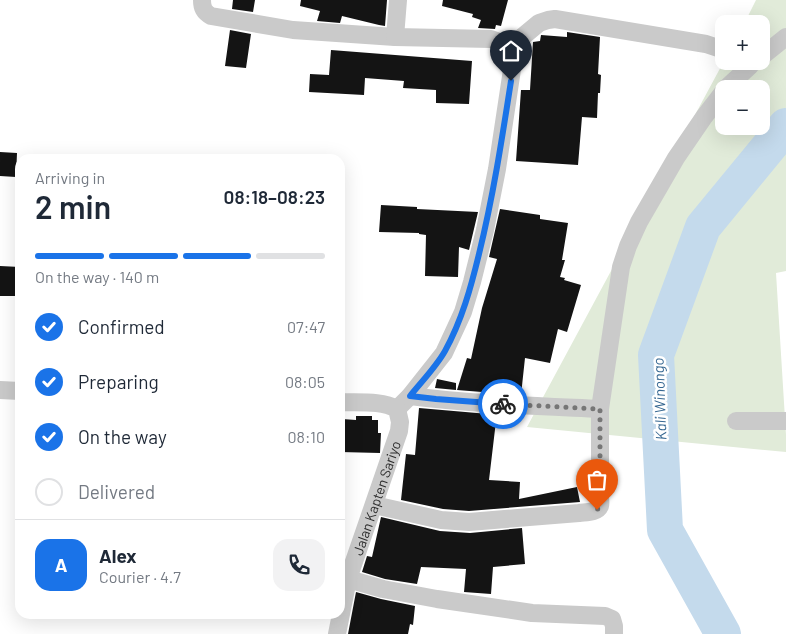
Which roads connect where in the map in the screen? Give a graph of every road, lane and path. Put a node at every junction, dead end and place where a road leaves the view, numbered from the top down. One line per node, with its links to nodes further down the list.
1 (202, 0): 3 (street)
2 (398, 0): 3 (street)
3 (395, 37): 6 (street)
4 (786, 37): 7 (street)
5 (715, 47): 6 (street)
6 (509, 48): 13 (street)
7 (770, 48)
8 (744, 70): 9 (street)
9 (734, 80)
10 (715, 103): 16 (street)
11 (0, 390): 12 (street)
12 (15, 391)
13 (410, 396): 15 (street); 16 (street)
14 (345, 402): 15 (street)
15 (397, 409): 19 (street, Jalan Kapten Sariyo)
16 (600, 409): 19 (street)
17 (736, 420): 18 (street)
18 (786, 421)
19 (374, 504): 20 (street, Jalan Kapten Sariyo)
20 (348, 579): 21 (street, Jalan Kapten Sariyo); 24 (street)
21 (345, 593)
22 (339, 619): 23 (street, Jalan Kapten Sariyo)
23 (336, 634)
24 (614, 634)

